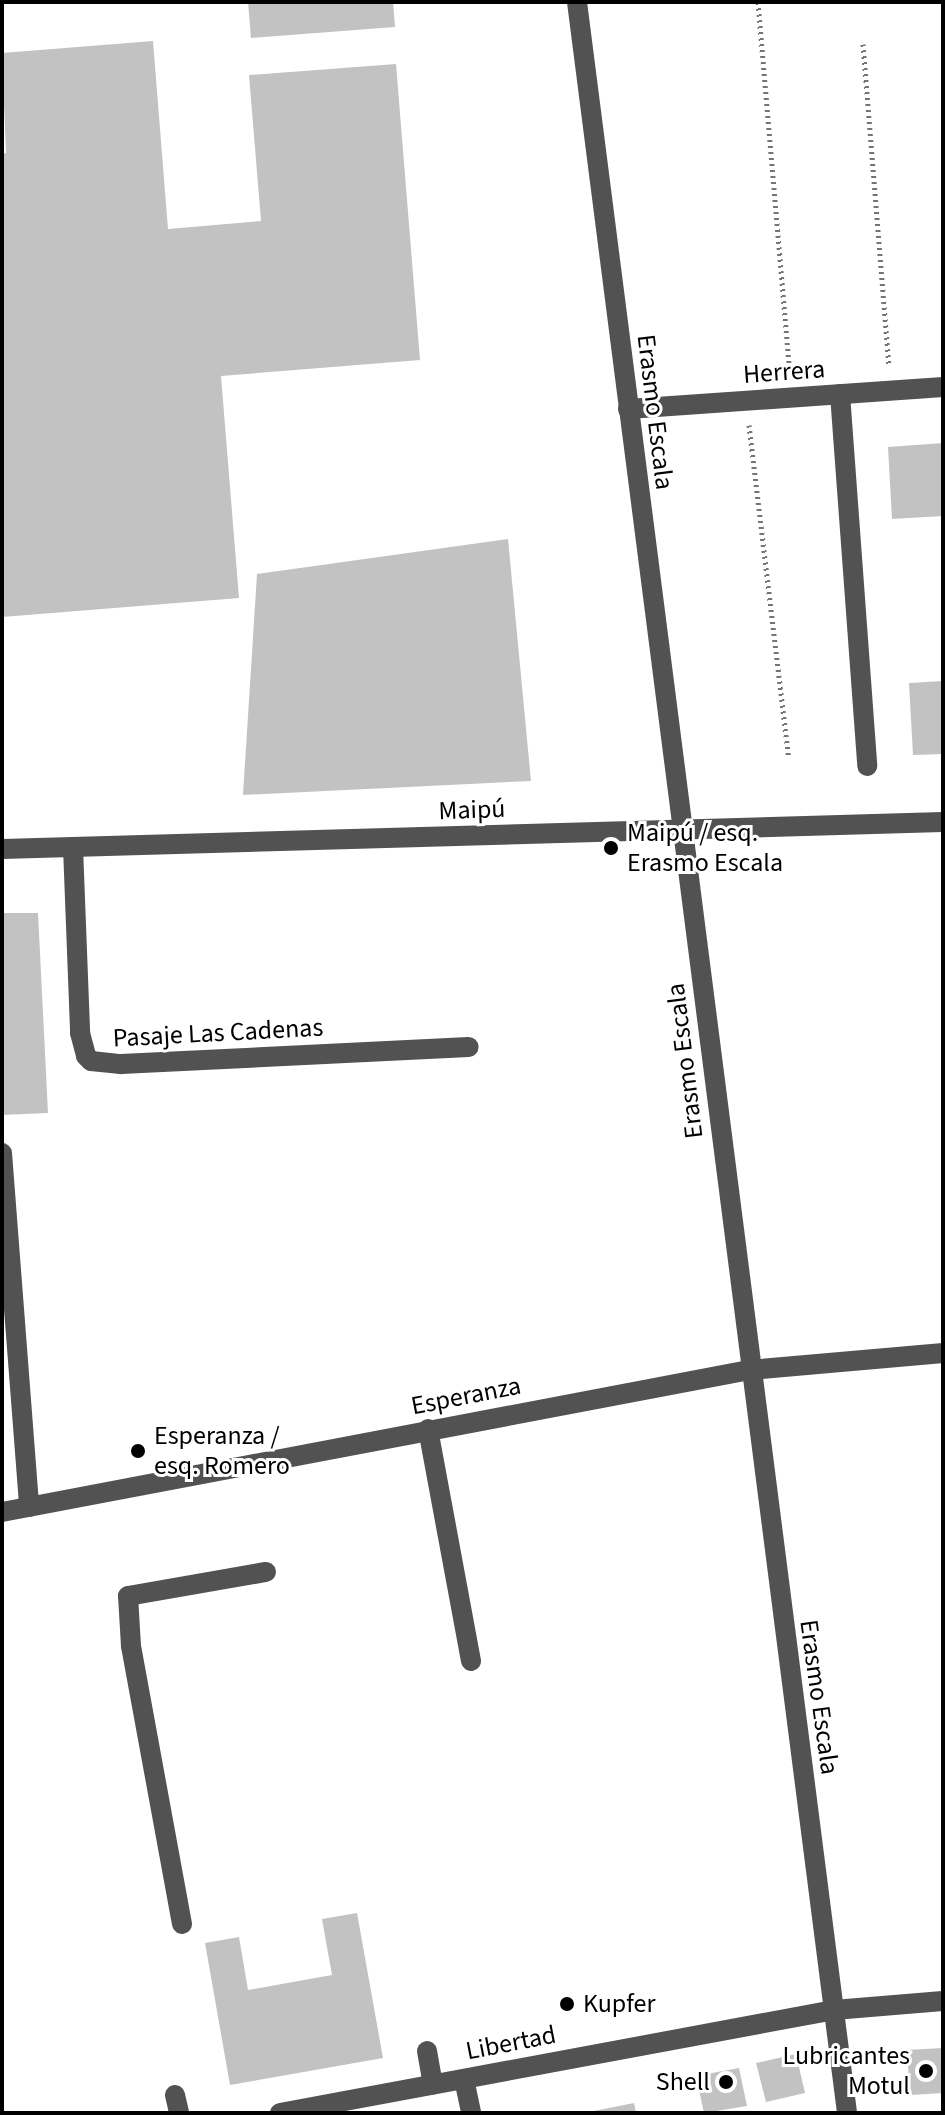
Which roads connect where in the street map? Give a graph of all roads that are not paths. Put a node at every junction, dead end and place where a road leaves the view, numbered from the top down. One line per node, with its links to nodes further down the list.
1 (577, 2): 4 (street, Erasmo Escala)
2 (943, 387): 3 (street, Herrera)
3 (840, 394): 4 (street, Herrera); 5 (street)
4 (628, 409): 7 (street, Erasmo Escala)
5 (867, 766)
6 (943, 822): 7 (street, Maipú)
7 (683, 830): 8 (street, Maipú); 13 (street, Erasmo Escala)
8 (73, 847): 9 (street, Maipú); 10 (street, Pasaje Las Cadenas)
9 (2, 849)
10 (469, 1047)
11 (2, 1153): 15 (street)
12 (943, 1353): 13 (street, Esperanza)
13 (749, 1370): 14 (street, Esperanza); 21 (street, Erasmo Escala)
14 (428, 1429): 15 (street, Esperanza); 18 (street)
15 (29, 1507): 16 (street, Esperanza)
16 (2, 1512)
17 (266, 1572): 19 (street)
18 (471, 1661)
19 (182, 1924)
20 (943, 2001): 21 (street, Libertad)
21 (834, 2010): 23 (street, Libertad); 27 (street, Erasmo Escala)
22 (427, 2051): 24 (street)
23 (464, 2079): 24 (street, Libertad); 26 (street)
24 (433, 2084): 25 (street, Libertad)
25 (280, 2113)
26 (471, 2113)
27 (847, 2113)

